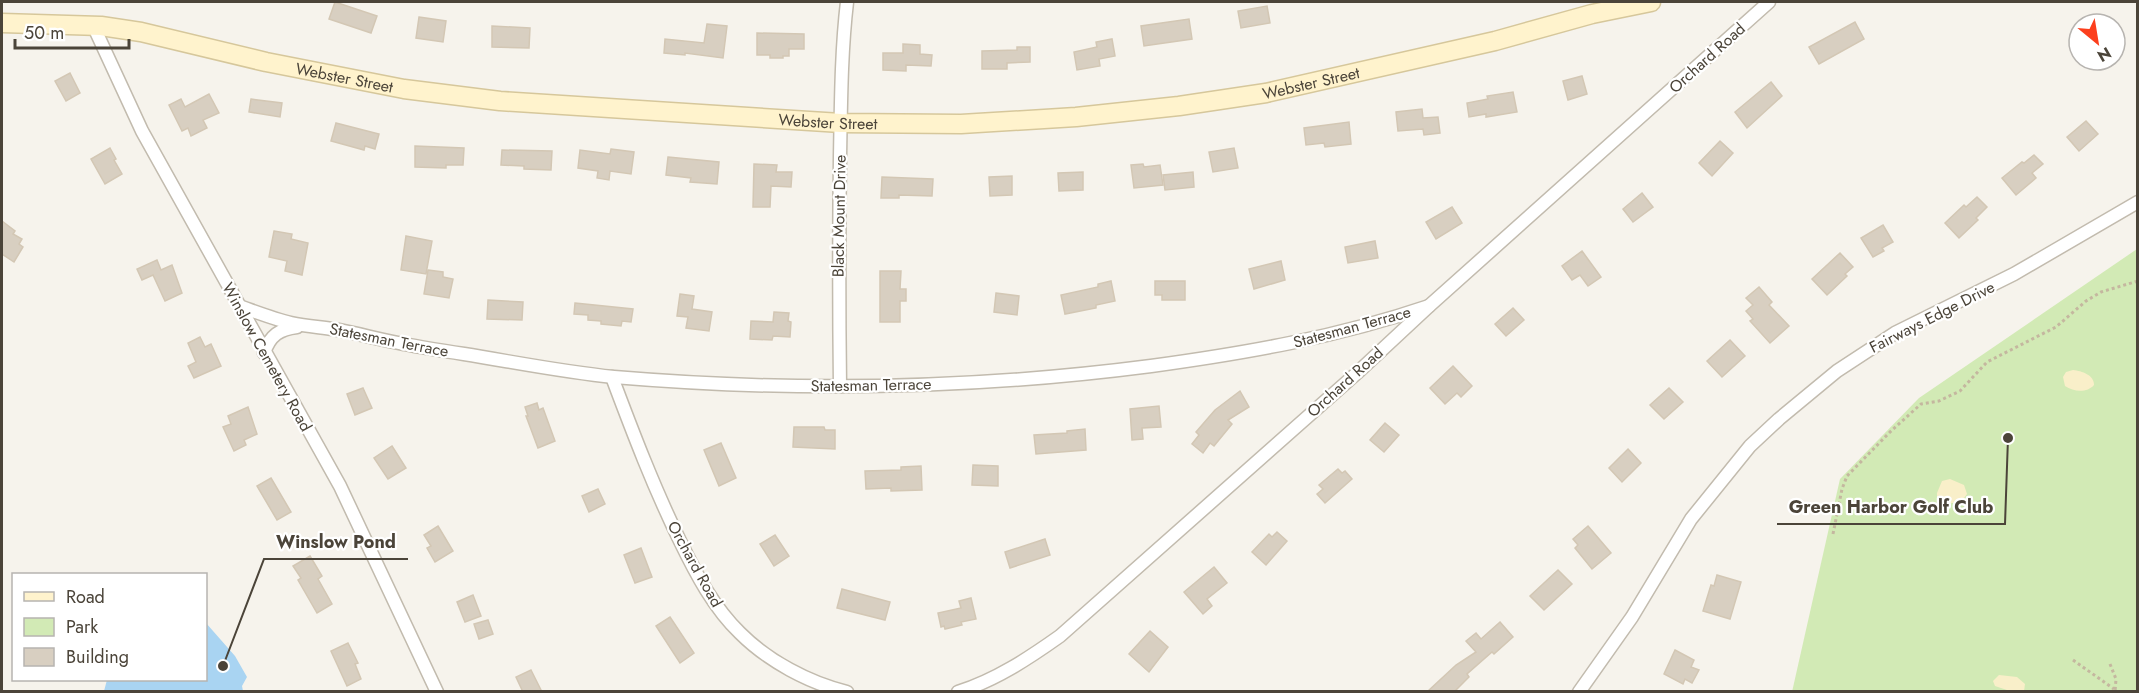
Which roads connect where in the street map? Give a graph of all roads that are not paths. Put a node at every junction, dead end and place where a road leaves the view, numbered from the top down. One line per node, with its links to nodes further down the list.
1 (839, 2): 7 (street, Black Mount Drive)
2 (847, 2): 7 (street, Black Mount Drive)
3 (1650, 2): 8 (street, Webster Street)
4 (1769, 2): 11 (street, Orchard Road)
5 (2, 23): 6 (street, Webster Street)
6 (93, 25): 8 (street, Webster Street); 10 (street, Winslow Cemetery Road)
7 (842, 47): 8 (street, Black Mount Drive)
8 (841, 123): 15 (street, Black Mount Drive)
9 (2138, 202): 19 (street, Fairways Edge Drive)
10 (239, 306): 12 (street, Statesman Terrace); 13 (street, Winslow Cemetery Road)
11 (1429, 306): 15 (street, Statesman Terrace); 18 (street, Orchard Road)
12 (310, 326): 13 (street, Statesman Terrace); 14 (street, Statesman Terrace)
13 (264, 352): 16 (street, Winslow Cemetery Road)
14 (612, 377): 15 (street, Statesman Terrace); 17 (street, Orchard Road)
15 (840, 386)
16 (436, 692)
17 (848, 692)
18 (958, 692)
19 (1579, 692)

